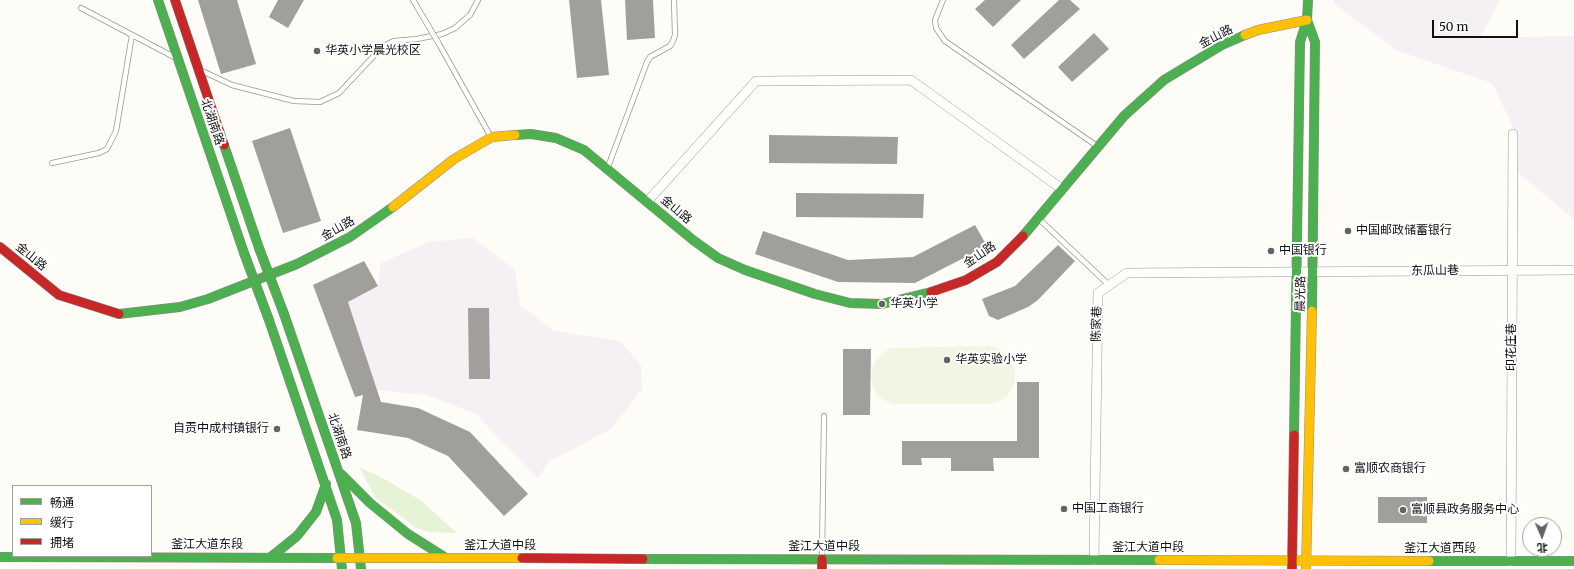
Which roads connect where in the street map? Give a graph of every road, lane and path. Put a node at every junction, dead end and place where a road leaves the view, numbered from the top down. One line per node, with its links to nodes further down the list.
1 (158, 0): 11 (main road, 北湖南路)
2 (175, 0): 12 (main road, 北湖南路)
3 (413, 0): 14 (lane, bridge)
4 (478, 0): 12 (lane)
5 (674, 0): 17 (lane)
6 (943, 0): 15 (lane)
7 (1308, 0): 9 (main road, 晨光路)
8 (81, 8): 10 (lane)
9 (1307, 20): 15 (main road, 金山路); 24 (main road, 晨光路); 25 (main road, 晨光路)
10 (132, 35): 11 (lane); 16 (lane)
11 (181, 61): 29 (main road, 北湖南路, bridge)
12 (195, 68): 28 (main road, 北湖南路, bridge)
13 (1512, 134): 22 (street, 印花庄巷)
14 (492, 138): 17 (main road, 金山路); 21 (main road, 金山路)
15 (1097, 146): 18 (main road, 金山路)
16 (52, 163)
17 (607, 168): 19 (main road, 金山路)
18 (1062, 189): 19 (street); 20 (main road, 金山路)
19 (647, 202): 20 (main road, 金山路)
20 (1038, 217): 26 (lane)
21 (0, 247)
22 (1513, 270): 23 (street, 东瓜山巷); 25 (street, 东瓜山巷); 37 (street, 印花庄巷)
23 (1574, 270)
24 (1296, 273): 25 (street, 东瓜山巷); 26 (street, 陈家巷); 39 (main road, 晨光路)
25 (1314, 273): 40 (main road, 晨光路)
26 (1109, 285): 36 (street, 陈家巷)
27 (824, 416): 35 (lane)
28 (338, 471): 33 (main road, 北湖南路); 34 (main road)
29 (326, 484): 31 (main road); 32 (main road)
30 (0, 557): 31 (main road, 釜江大道东段)
31 (271, 557): 32 (main road, 釜江大道东段)
32 (342, 557): 33 (main road, 釜江大道中段); 41 (main road)
33 (360, 558): 34 (main road, 釜江大道中段); 42 (main road, 北湖南路)
34 (447, 558): 35 (main road, 釜江大道中段)
35 (822, 559): 36 (main road, 釜江大道中段); 43 (main road)
36 (1094, 560): 39 (main road, 釜江大道中段)
37 (1511, 561): 38 (main road, 釜江大道西段); 40 (main road, 釜江大道西段)
38 (1574, 561)
39 (1292, 565): 40 (main road, 釜江大道中段)
40 (1306, 565)
41 (342, 569)
42 (361, 569)
43 (822, 569)

